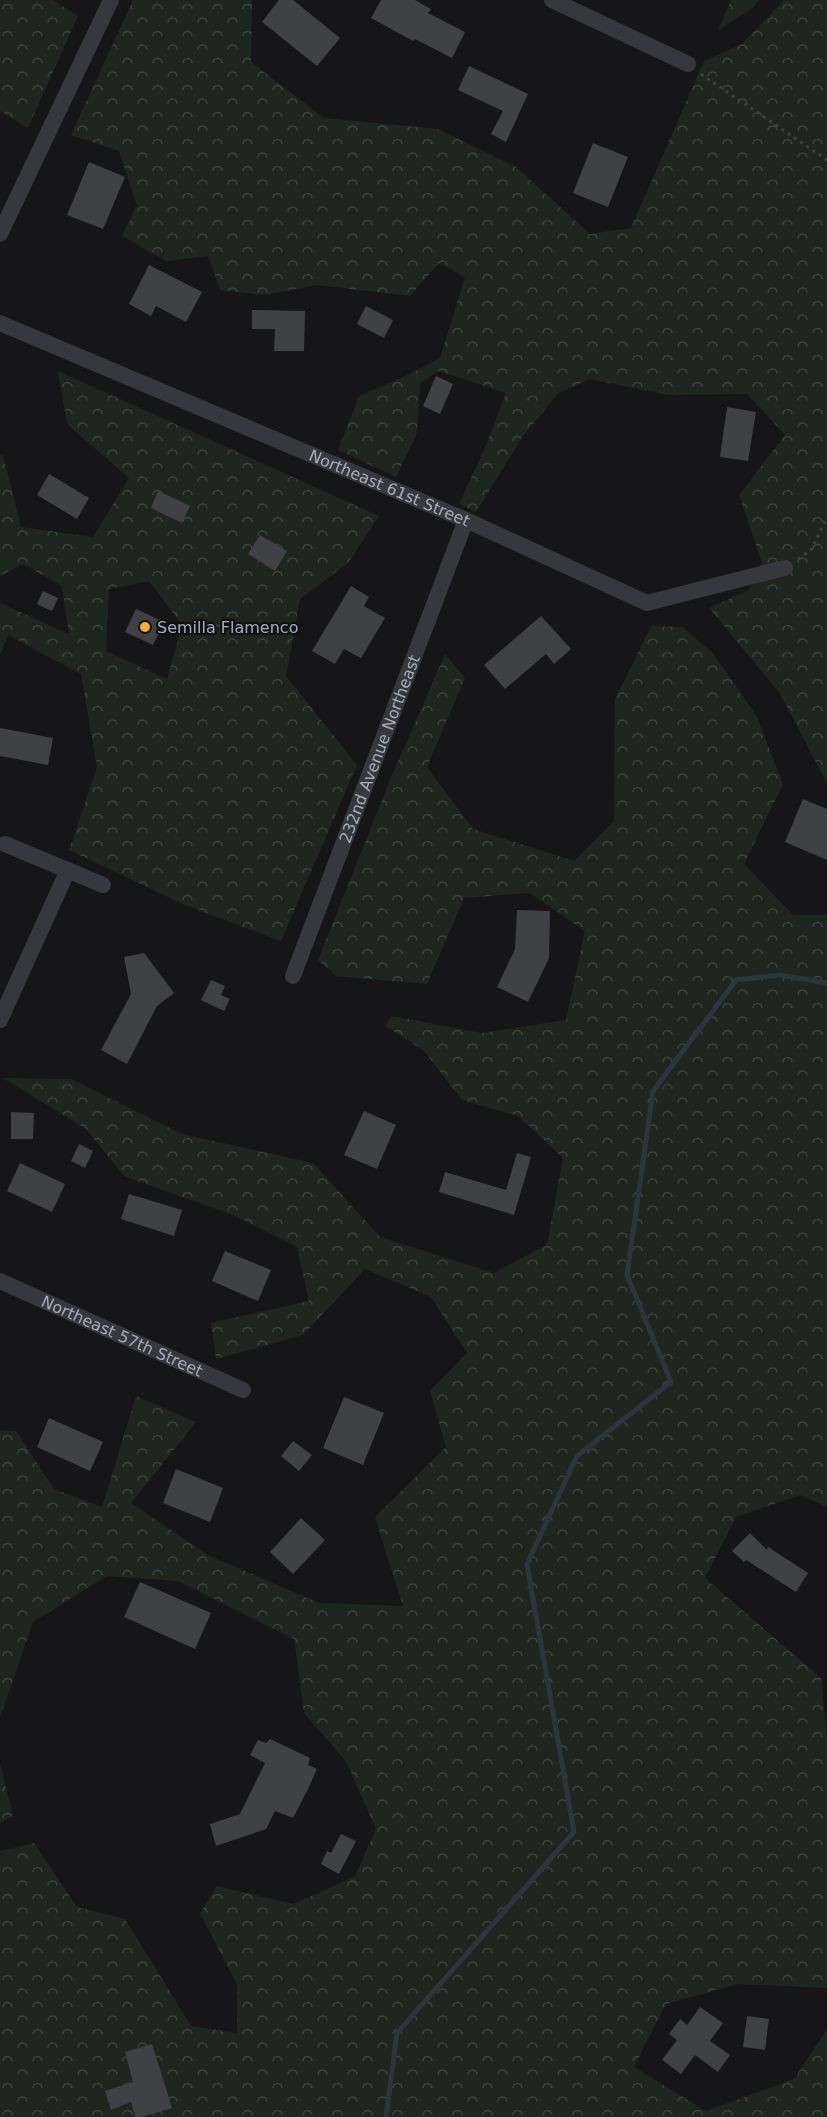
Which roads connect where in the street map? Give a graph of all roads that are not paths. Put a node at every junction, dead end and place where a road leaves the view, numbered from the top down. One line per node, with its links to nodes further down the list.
1 (111, 0): 4 (street)
2 (552, 0): 3 (street)
3 (688, 64)
4 (0, 234)
5 (0, 323): 6 (street, Northeast 61st Street)
6 (466, 520): 7 (street, Northeast 61st Street); 11 (street, 232nd Avenue Northeast)
7 (785, 568)
8 (5, 844): 9 (street)
9 (68, 870): 10 (street); 12 (street)
10 (103, 885)
11 (293, 976)
12 (0, 1020)
13 (0, 1281): 14 (street, Northeast 57th Street)
14 (243, 1390)

